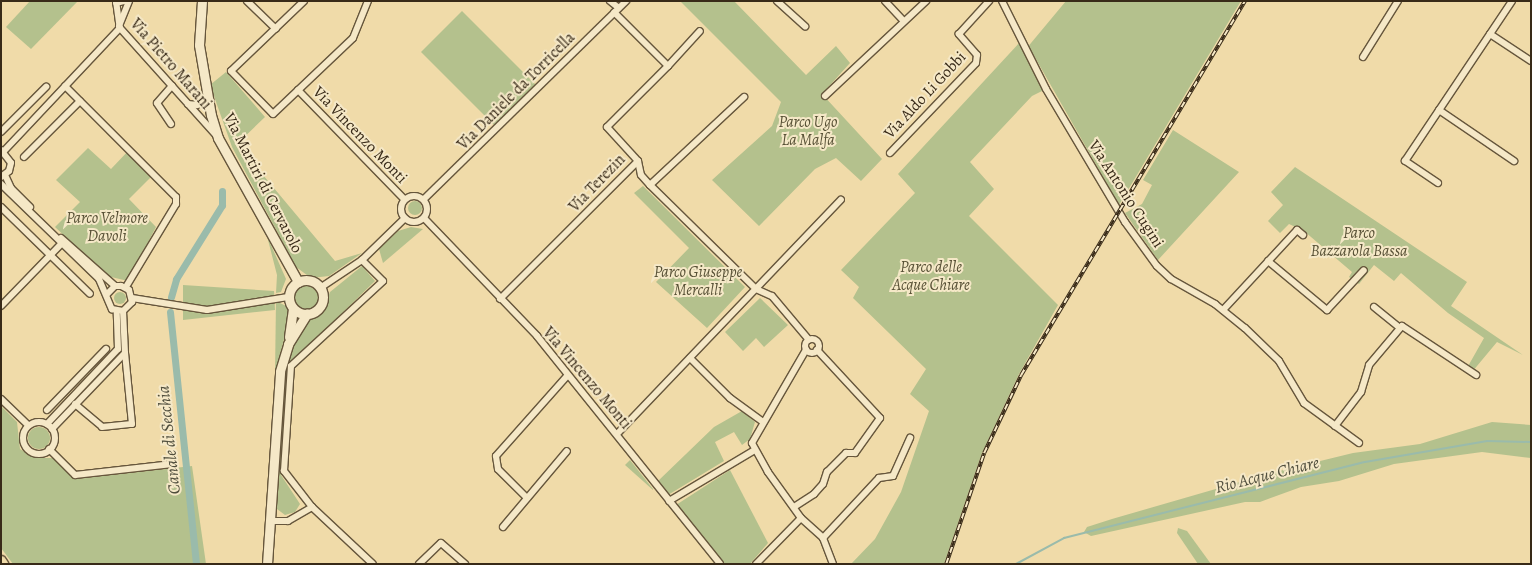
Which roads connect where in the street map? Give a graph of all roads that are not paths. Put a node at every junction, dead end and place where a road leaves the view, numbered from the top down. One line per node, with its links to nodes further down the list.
1 (124, 1): 16 (street)
2 (128, 1): 20 (street)
3 (202, 1): 31 (main road, Via Martiri di Cervarolo)
4 (247, 1): 21 (street)
5 (304, 1): 21 (street)
6 (368, 1): 30 (street)
7 (610, 1): 17 (street)
8 (626, 1): 17 (street, Via Daniele da Torricella)
9 (777, 1): 19 (street)
10 (885, 1): 18 (street)
11 (926, 1): 18 (street)
12 (989, 1): 41 (street, Via Aldo Li Gobbi)
13 (1002, 1): 74 (street, Via Antonio Cugini)
14 (1398, 1): 24 (street)
15 (1512, 1): 23 (street)
16 (116, 2): 20 (street, Via Pietro Marani)
17 (617, 10): 26 (street); 50 (street, Via Daniele da Torricella)
18 (903, 20): 33 (street)
19 (805, 26)
20 (119, 27): 27 (street); 28 (street, Via Pietro Marani)
21 (276, 29): 30 (street, Via Vincenzo Monti)
22 (700, 31): 26 (street, Via Terezin)
23 (1490, 34): 25 (street); 36 (street)
24 (1363, 58)
25 (1531, 61)
26 (668, 66): 44 (street, Via Terezin)
27 (65, 86): 34 (street); 40 (street)
28 (172, 86): 35 (street, Via Pietro Marani); 37 (street)
29 (46, 87): 38 (street)
30 (298, 90): 49 (street, Via Vincenzo Monti)
31 (206, 96): 35 (street); 39 (main road, Via Martiri di Cervarolo)
32 (744, 96): 48 (street)
33 (825, 96)
34 (80, 100): 42 (street); 63 (street)
35 (188, 104): 39 (street, Via Pietro Marani)
36 (1439, 110): 43 (street); 46 (street)
37 (171, 124)
38 (1, 132)
39 (218, 138): 61 (main road, Via Martiri di Cervarolo)
40 (3, 150): 45 (street)
41 (890, 153)
42 (24, 157)
43 (1514, 160)
44 (638, 161): 48 (street); 70 (street, Via Terezin)
45 (3, 176): 56 (street)
46 (1438, 183)
47 (1, 184): 56 (street)
48 (650, 185): 65 (street)
49 (405, 200): 50 (street); 53 (street)
50 (424, 200): 54 (street)
51 (841, 200): 65 (street)
52 (1, 207): 57 (street)
53 (405, 218): 54 (street); 58 (street)
54 (424, 218): 70 (street, Via Vincenzo Monti)
55 (1303, 235): 59 (street)
56 (63, 243): 57 (street); 62 (street); 67 (street)
57 (51, 255): 66 (street); 71 (street)
58 (362, 260): 64 (street); 105 (street)
59 (1268, 261): 60 (street); 74 (street)
60 (1364, 270)
61 (298, 282): 64 (main road); 68 (main road)
62 (114, 286): 63 (street); 67 (street)
63 (126, 287): 69 (street)
64 (320, 288): 76 (main road)
65 (756, 289): 78 (street); 84 (street)
66 (90, 294)
67 (107, 294): 75 (street)
68 (288, 297): 69 (street); 73 (main road)
69 (132, 298): 75 (street)
70 (500, 299): 85 (street, Via Vincenzo Monti)
71 (1, 306)
72 (1374, 307): 77 (street)
73 (293, 309): 76 (main road); 79 (main road)
74 (1223, 310): 95 (street, Via Antonio Cugini)
75 (120, 311): 83 (street); 88 (street)
76 (307, 314): 79 (main road)
77 (1400, 328): 86 (street); 95 (street)
78 (809, 340): 81 (street); 82 (street)
79 (288, 344): 108 (main road)
80 (106, 349): 87 (street)
81 (806, 350): 82 (street); 92 (street)
82 (817, 350): 106 (street)
83 (125, 353): 90 (street); 90 (street)
84 (690, 358): 92 (street); 96 (street)
85 (568, 375): 96 (street, Via Vincenzo Monti); 103 (street)
86 (1476, 375)
87 (70, 387): 88 (street); 91 (street)
88 (77, 394): 94 (street)
89 (1, 399): 93 (street)
90 (75, 404): 94 (street)
91 (47, 410)
92 (762, 422): 100 (street)
93 (28, 426): 94 (street); 99 (street)
94 (49, 426): 99 (street)
95 (1335, 426): 98 (street, Via Antonio Cugini)
96 (617, 434): 104 (street, Via Vincenzo Monti)
97 (910, 438): 110 (street)
98 (1359, 444)
99 (49, 449): 102 (street)
100 (755, 450): 104 (street); 106 (street)
101 (567, 451): 103 (street)
102 (172, 464)
103 (527, 498): 109 (street)
104 (669, 501): 117 (street, Via Vincenzo Monti)
105 (312, 507): 108 (street); 114 (street)
106 (794, 507): 107 (street)
107 (801, 518): 110 (street); 118 (street)
108 (273, 521): 113 (main road)
109 (503, 527)
110 (823, 538): 119 (street)
111 (1, 561): 112 (main road)
112 (3, 564)
113 (267, 564)
114 (373, 564)
115 (419, 564): 116 (street)
116 (465, 564)
117 (720, 564)
118 (756, 564)
119 (833, 564)

